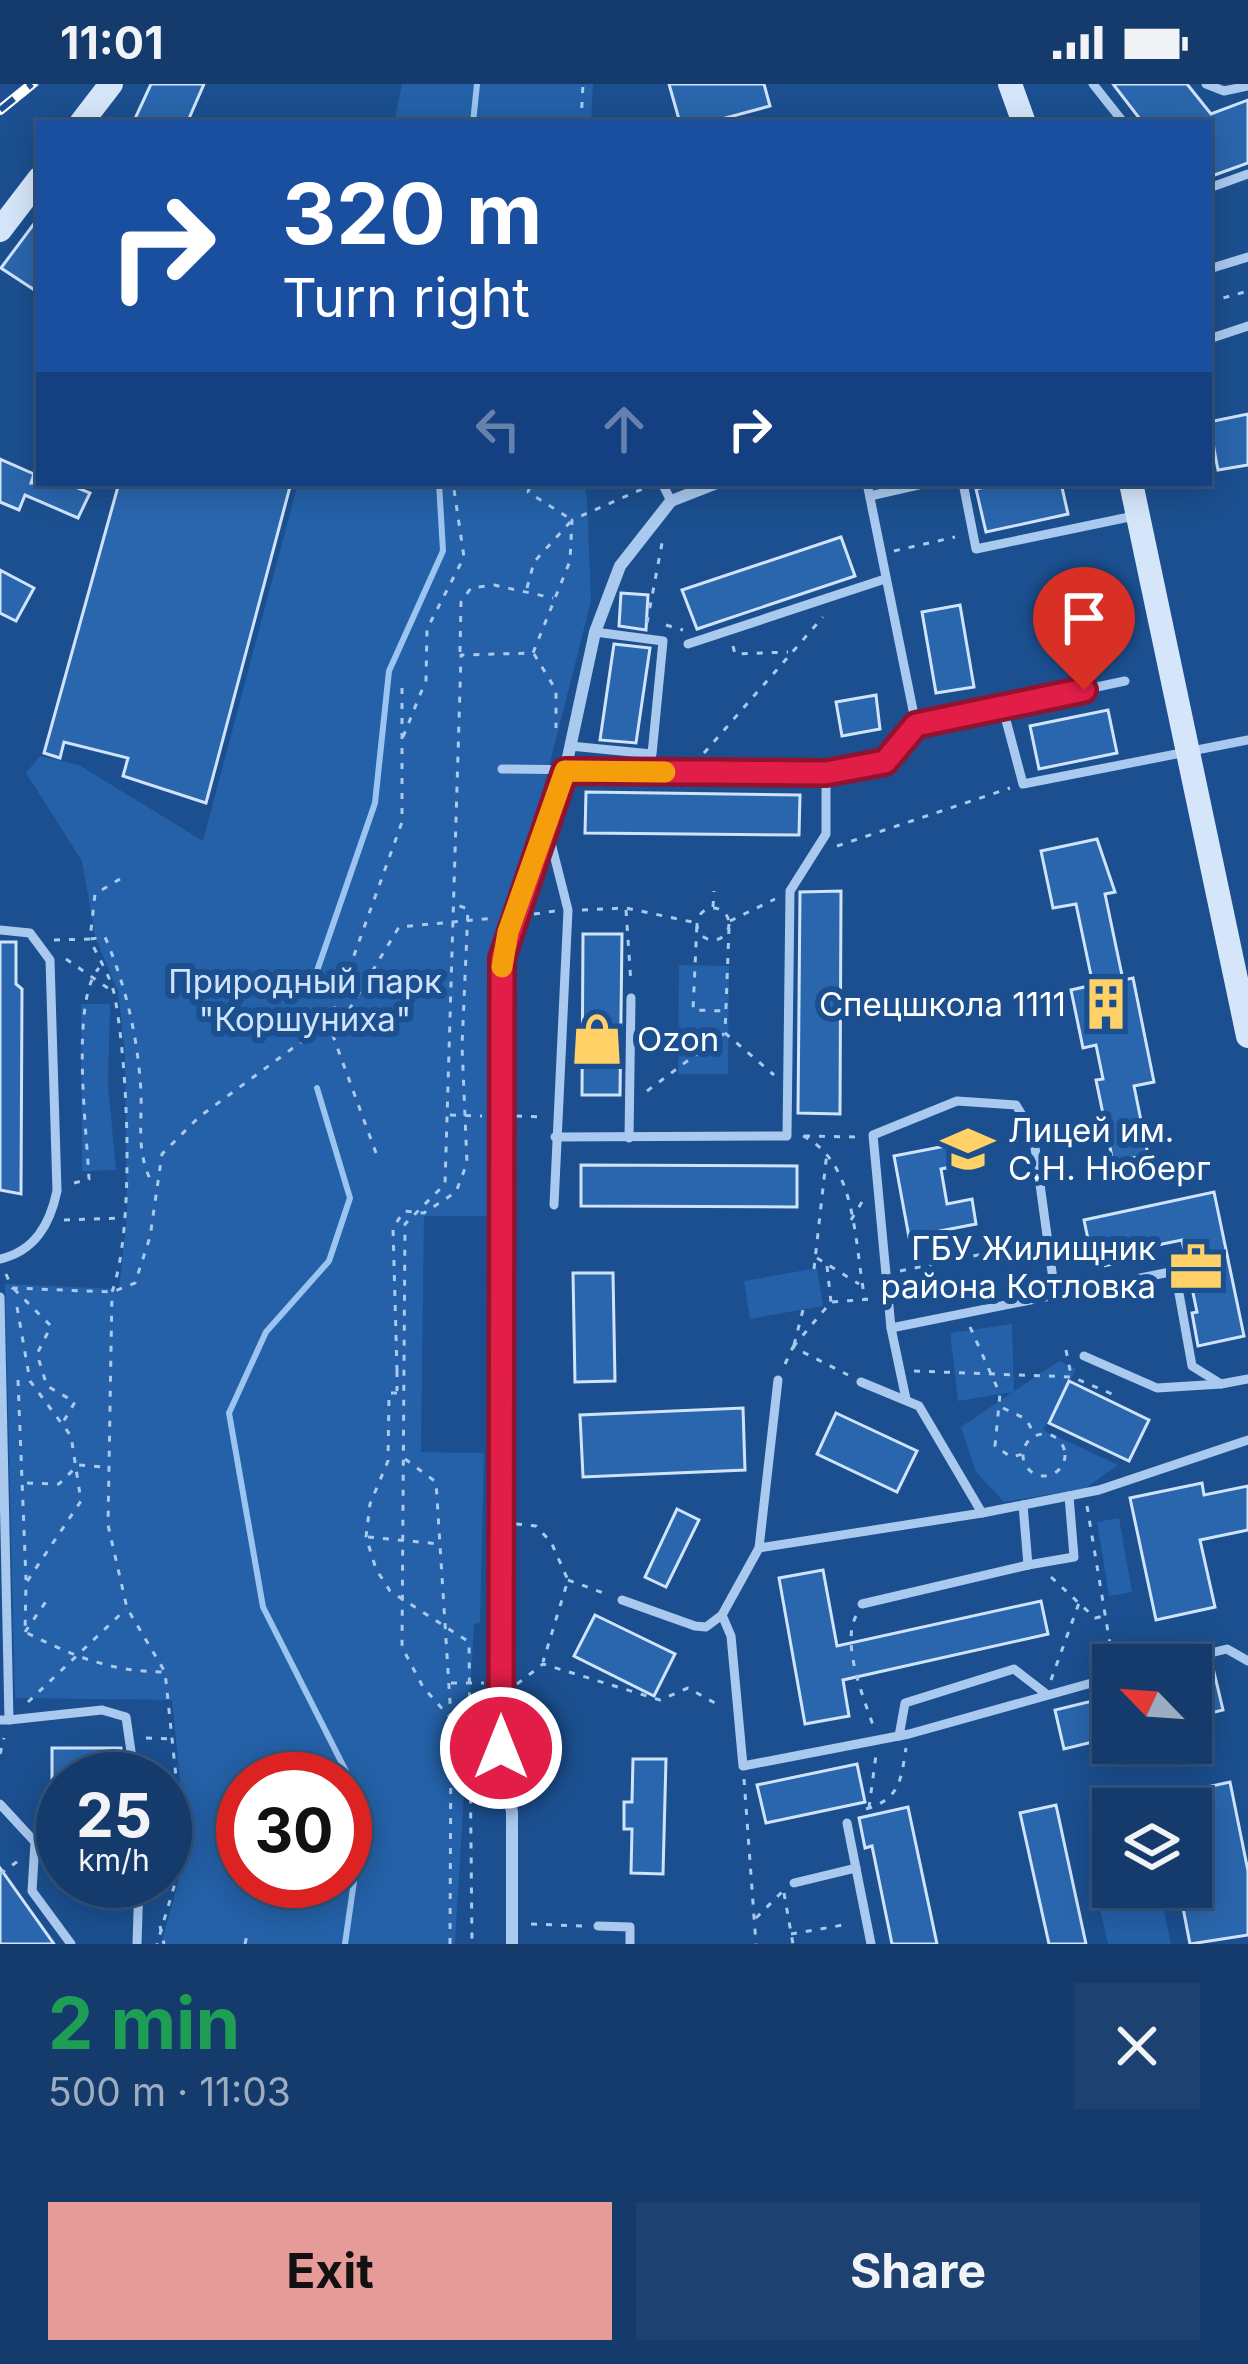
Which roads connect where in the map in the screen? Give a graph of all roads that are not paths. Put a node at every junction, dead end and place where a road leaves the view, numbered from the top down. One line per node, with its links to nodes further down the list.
1 (111, 84): 6 (street)
2 (1010, 84): 7 (street)
3 (1094, 84): 8 (lane)
4 (1206, 84): 5 (lane)
5 (1248, 86)
6 (85, 120)
7 (1023, 120)
8 (1122, 120)
9 (1248, 174): 11 (lane)
10 (36, 182): 12 (street)
11 (1212, 187)
12 (0, 230)
13 (1248, 257): 14 (lane)
14 (1212, 267)
15 (1248, 326): 16 (lane)
16 (1212, 338)
17 (662, 486): 24 (lane)
18 (709, 486): 24 (street)
19 (868, 486): 23 (lane)
20 (914, 486): 23 (lane)
21 (965, 486): 25 (lane)
22 (1132, 486): 25 (street)
23 (870, 496): 26 (lane)
24 (670, 501): 27 (street)
25 (1138, 516): 34 (street)
26 (885, 579): 28 (lane); 31 (lane)
27 (595, 632): 33 (street); 33 (lane)
28 (688, 644)
29 (1125, 681): 30 (lane)
30 (1003, 709): 31 (lane); 34 (lane)
31 (916, 725): 37 (lane)
32 (1248, 740): 34 (lane)
33 (570, 746): 36 (street)
34 (1187, 752): 41 (street)
35 (502, 769): 36 (lane)
36 (565, 771): 37 (lane); 38 (street)
37 (826, 773): 43 (lane)
38 (547, 827): 42 (lane); 79 (street)
39 (0, 929): 45 (lane)
40 (632, 998): 43 (lane)
41 (1248, 1036)
42 (555, 1137): 43 (lane); 44 (lane)
43 (629, 1138)
44 (554, 1204)
45 (0, 1260)
46 (1055, 1294): 48 (lane); 48 (lane); 53 (lane)
47 (0, 1297): 68 (lane)
48 (891, 1328): 54 (lane)
49 (1084, 1356): 53 (lane)
50 (778, 1379): 59 (lane)
51 (1248, 1379): 53 (lane)
52 (860, 1382): 54 (lane)
53 (1221, 1384)
54 (906, 1400): 58 (lane)
55 (1248, 1440): 56 (lane)
56 (1069, 1496): 57 (lane); 60 (lane)
57 (1022, 1504): 58 (lane); 60 (lane)
58 (982, 1513): 59 (lane)
59 (759, 1548): 63 (lane)
60 (1032, 1564): 62 (lane)
61 (622, 1600): 63 (lane)
62 (862, 1604)
63 (722, 1615): 69 (lane)
64 (1212, 1653): 65 (lane)
65 (1248, 1661)
66 (1092, 1681): 67 (lane)
67 (1046, 1693): 69 (lane); 69 (lane)
68 (4, 1720): 70 (lane)
69 (904, 1735)
70 (133, 1752)
71 (0, 1804): 77 (lane)
72 (847, 1823): 73 (lane)
73 (856, 1868): 74 (lane); 81 (lane)
74 (794, 1882)
75 (139, 1908): 78 (lane)
76 (598, 1926): 80 (lane)
77 (71, 1944)
78 (137, 1944)
79 (512, 1944)
80 (630, 1944)
81 (871, 1944)

